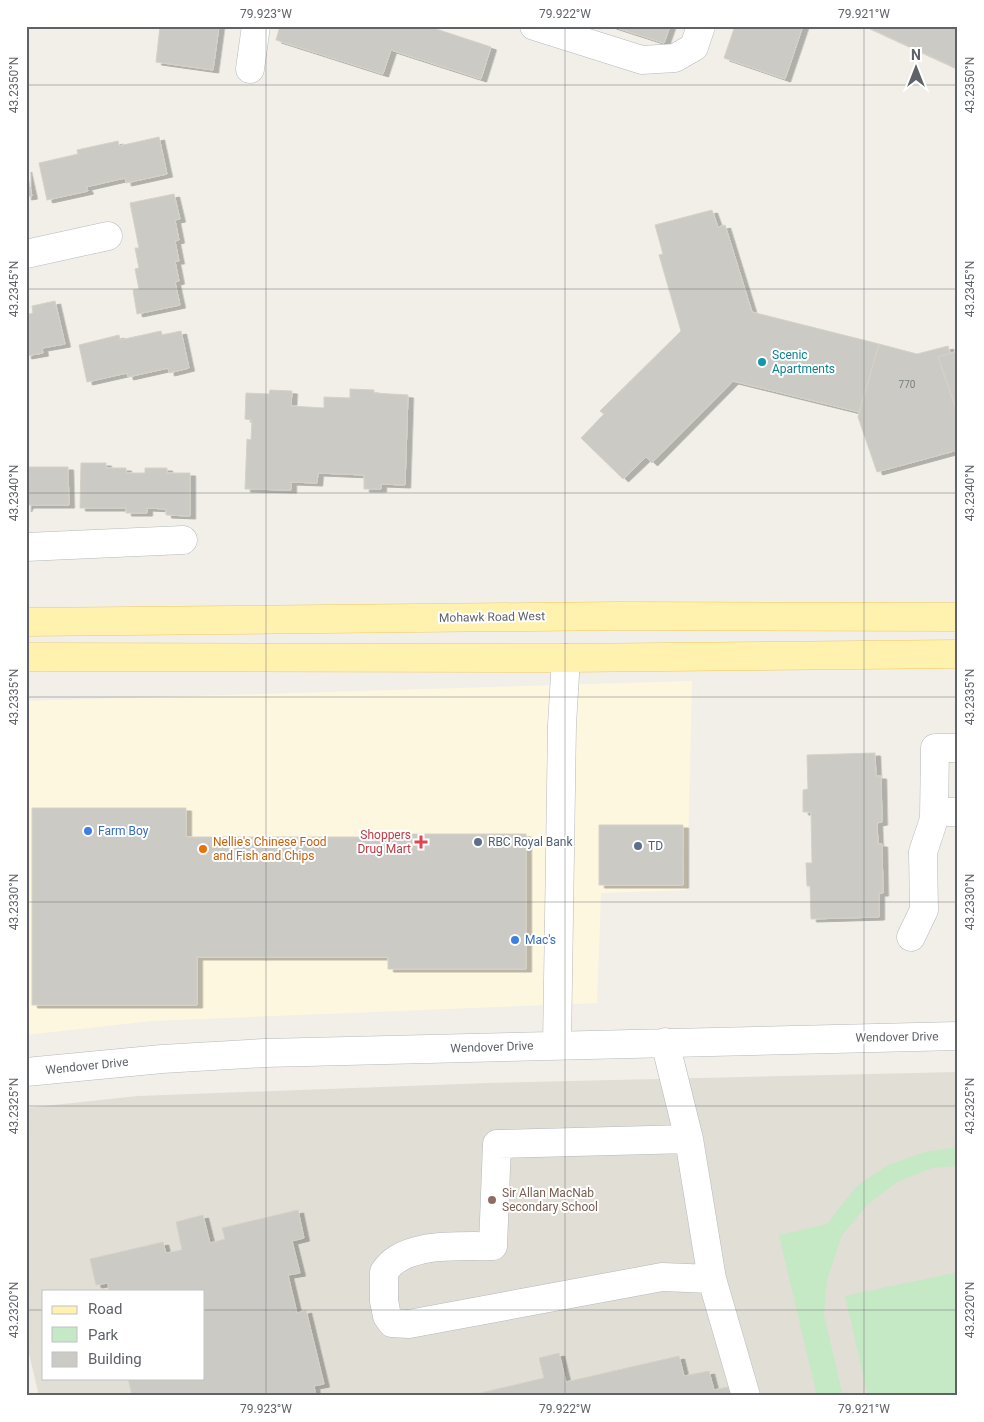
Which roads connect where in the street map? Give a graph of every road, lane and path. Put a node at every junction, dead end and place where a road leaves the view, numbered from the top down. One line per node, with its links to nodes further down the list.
1 (256, 26): 4 (street)
2 (534, 26): 3 (street)
3 (701, 26)
4 (250, 69)
5 (108, 236): 6 (street)
6 (26, 254)
7 (183, 540): 8 (street)
8 (26, 547)
9 (620, 616): 10 (main road, Mohawk Road West); 11 (main road, Mohawk Road West); 14 (main road)
10 (958, 617)
11 (26, 622)
12 (958, 654): 14 (main road)
13 (26, 657): 14 (main road)
14 (566, 658): 20 (street)
15 (958, 748): 16 (street)
16 (946, 812): 17 (street)
17 (911, 937)
18 (958, 1036): 19 (street, Wendover Drive)
19 (665, 1042): 20 (street, Wendover Drive); 22 (street)
20 (557, 1045): 21 (street, Wendover Drive)
21 (26, 1072)
22 (689, 1139): 23 (street); 23 (street)
23 (712, 1279): 24 (street)
24 (746, 1396)

